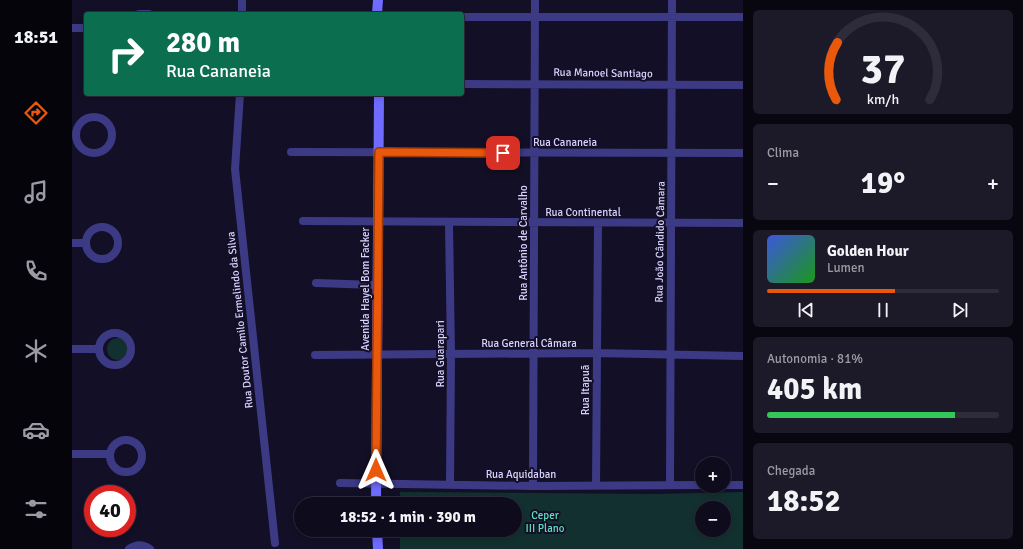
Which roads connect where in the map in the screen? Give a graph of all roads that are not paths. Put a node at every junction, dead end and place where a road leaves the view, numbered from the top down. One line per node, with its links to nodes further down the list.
1 (242, 0): 5 (street)
2 (378, 0): 6 (street)
3 (535, 0): 8 (street, Rua Antônio de Carvalho)
4 (672, 0): 9 (street, Rua João Cândido Câmara)
5 (242, 12)
6 (377, 12)
7 (464, 17): 8 (street)
8 (535, 17): 9 (street); 14 (street, Rua Antônio de Carvalho)
9 (672, 17): 10 (street); 15 (street, Rua João Cândido Câmara)
10 (743, 18)
11 (72, 28): 12 (street)
12 (84, 28)
13 (464, 84): 14 (street, Rua Manoel Santiago)
14 (534, 84): 15 (street, Rua Manoel Santiago); 24 (street, Rua Antônio de Carvalho)
15 (672, 85): 16 (street, Rua Manoel Santiago); 22 (street, Rua João Cândido Câmara)
16 (743, 86)
17 (240, 96): 58 (street, Rua Doutor Camilo Ermelindo da Silva)
18 (379, 96): 21 (street, Avenida Hayel Bom Facker)
19 (74, 135): 19 (street)
20 (291, 152): 21 (street, Rua Cananeia)
21 (379, 152): 24 (street, Rua Cananeia); 27 (street, Avenida Hayel Bom Facker)
22 (673, 152): 23 (street, Rua Cananeia); 24 (street, Rua Cananeia); 30 (street, Rua João Cândido Câmara)
23 (743, 152)
24 (534, 153): 28 (street, Rua Antônio de Carvalho)
25 (303, 221): 27 (street, Rua Continental)
26 (450, 222): 27 (street, Rua Continental); 28 (street, Rua Continental); 40 (street, Rua Guarapari)
27 (377, 223): 35 (street, Avenida Hayel Bom Facker)
28 (535, 223): 29 (street, Rua Continental); 38 (street, Rua Antônio de Carvalho)
29 (598, 223): 30 (street, Rua Continental); 41 (street, Rua Itapuã)
30 (672, 223): 31 (street, Rua Continental); 42 (street, Rua João Cândido Câmara)
31 (743, 223)
32 (72, 242): 33 (street)
33 (86, 243): 33 (street)
34 (316, 283): 35 (street)
35 (377, 285): 39 (street, Avenida Hayel Bom Facker)
36 (72, 349): 37 (street)
37 (98, 349): 37 (street)
38 (533, 353): 40 (street, Rua General Câmara); 41 (street, Rua General Câmara); 55 (street, Rua Antônio de Carvalho)
39 (377, 354): 40 (street, Rua General Câmara); 43 (street, Rua General Câmara); 48 (street, Avenida Hayel Bom Facker)
40 (451, 354): 49 (street, Rua Guarapari)
41 (596, 354): 42 (street, Rua General Câmara); 50 (street, Rua Itapuã)
42 (670, 354): 44 (street, Rua General Câmara); 51 (street, Rua João Cândido Câmara)
43 (314, 355)
44 (743, 356)
45 (72, 454): 46 (street)
46 (110, 454): 46 (street)
47 (340, 484): 48 (street, Rua Aquidaban)
48 (376, 485): 49 (street, Rua Aquidaban); 56 (street, Avenida Hayel Bom Facker)
49 (450, 485): 55 (street, Rua Aquidaban)
50 (596, 485): 51 (street, Rua Aquidaban); 55 (street, Rua Aquidaban)
51 (670, 485): 52 (street, Rua Aquidaban)
52 (695, 485)
53 (731, 485): 54 (street)
54 (743, 485)
55 (533, 486)
56 (376, 497)
57 (377, 537): 61 (street)
58 (275, 543)
59 (129, 549): 60 (street)
60 (150, 549)
61 (378, 549)

